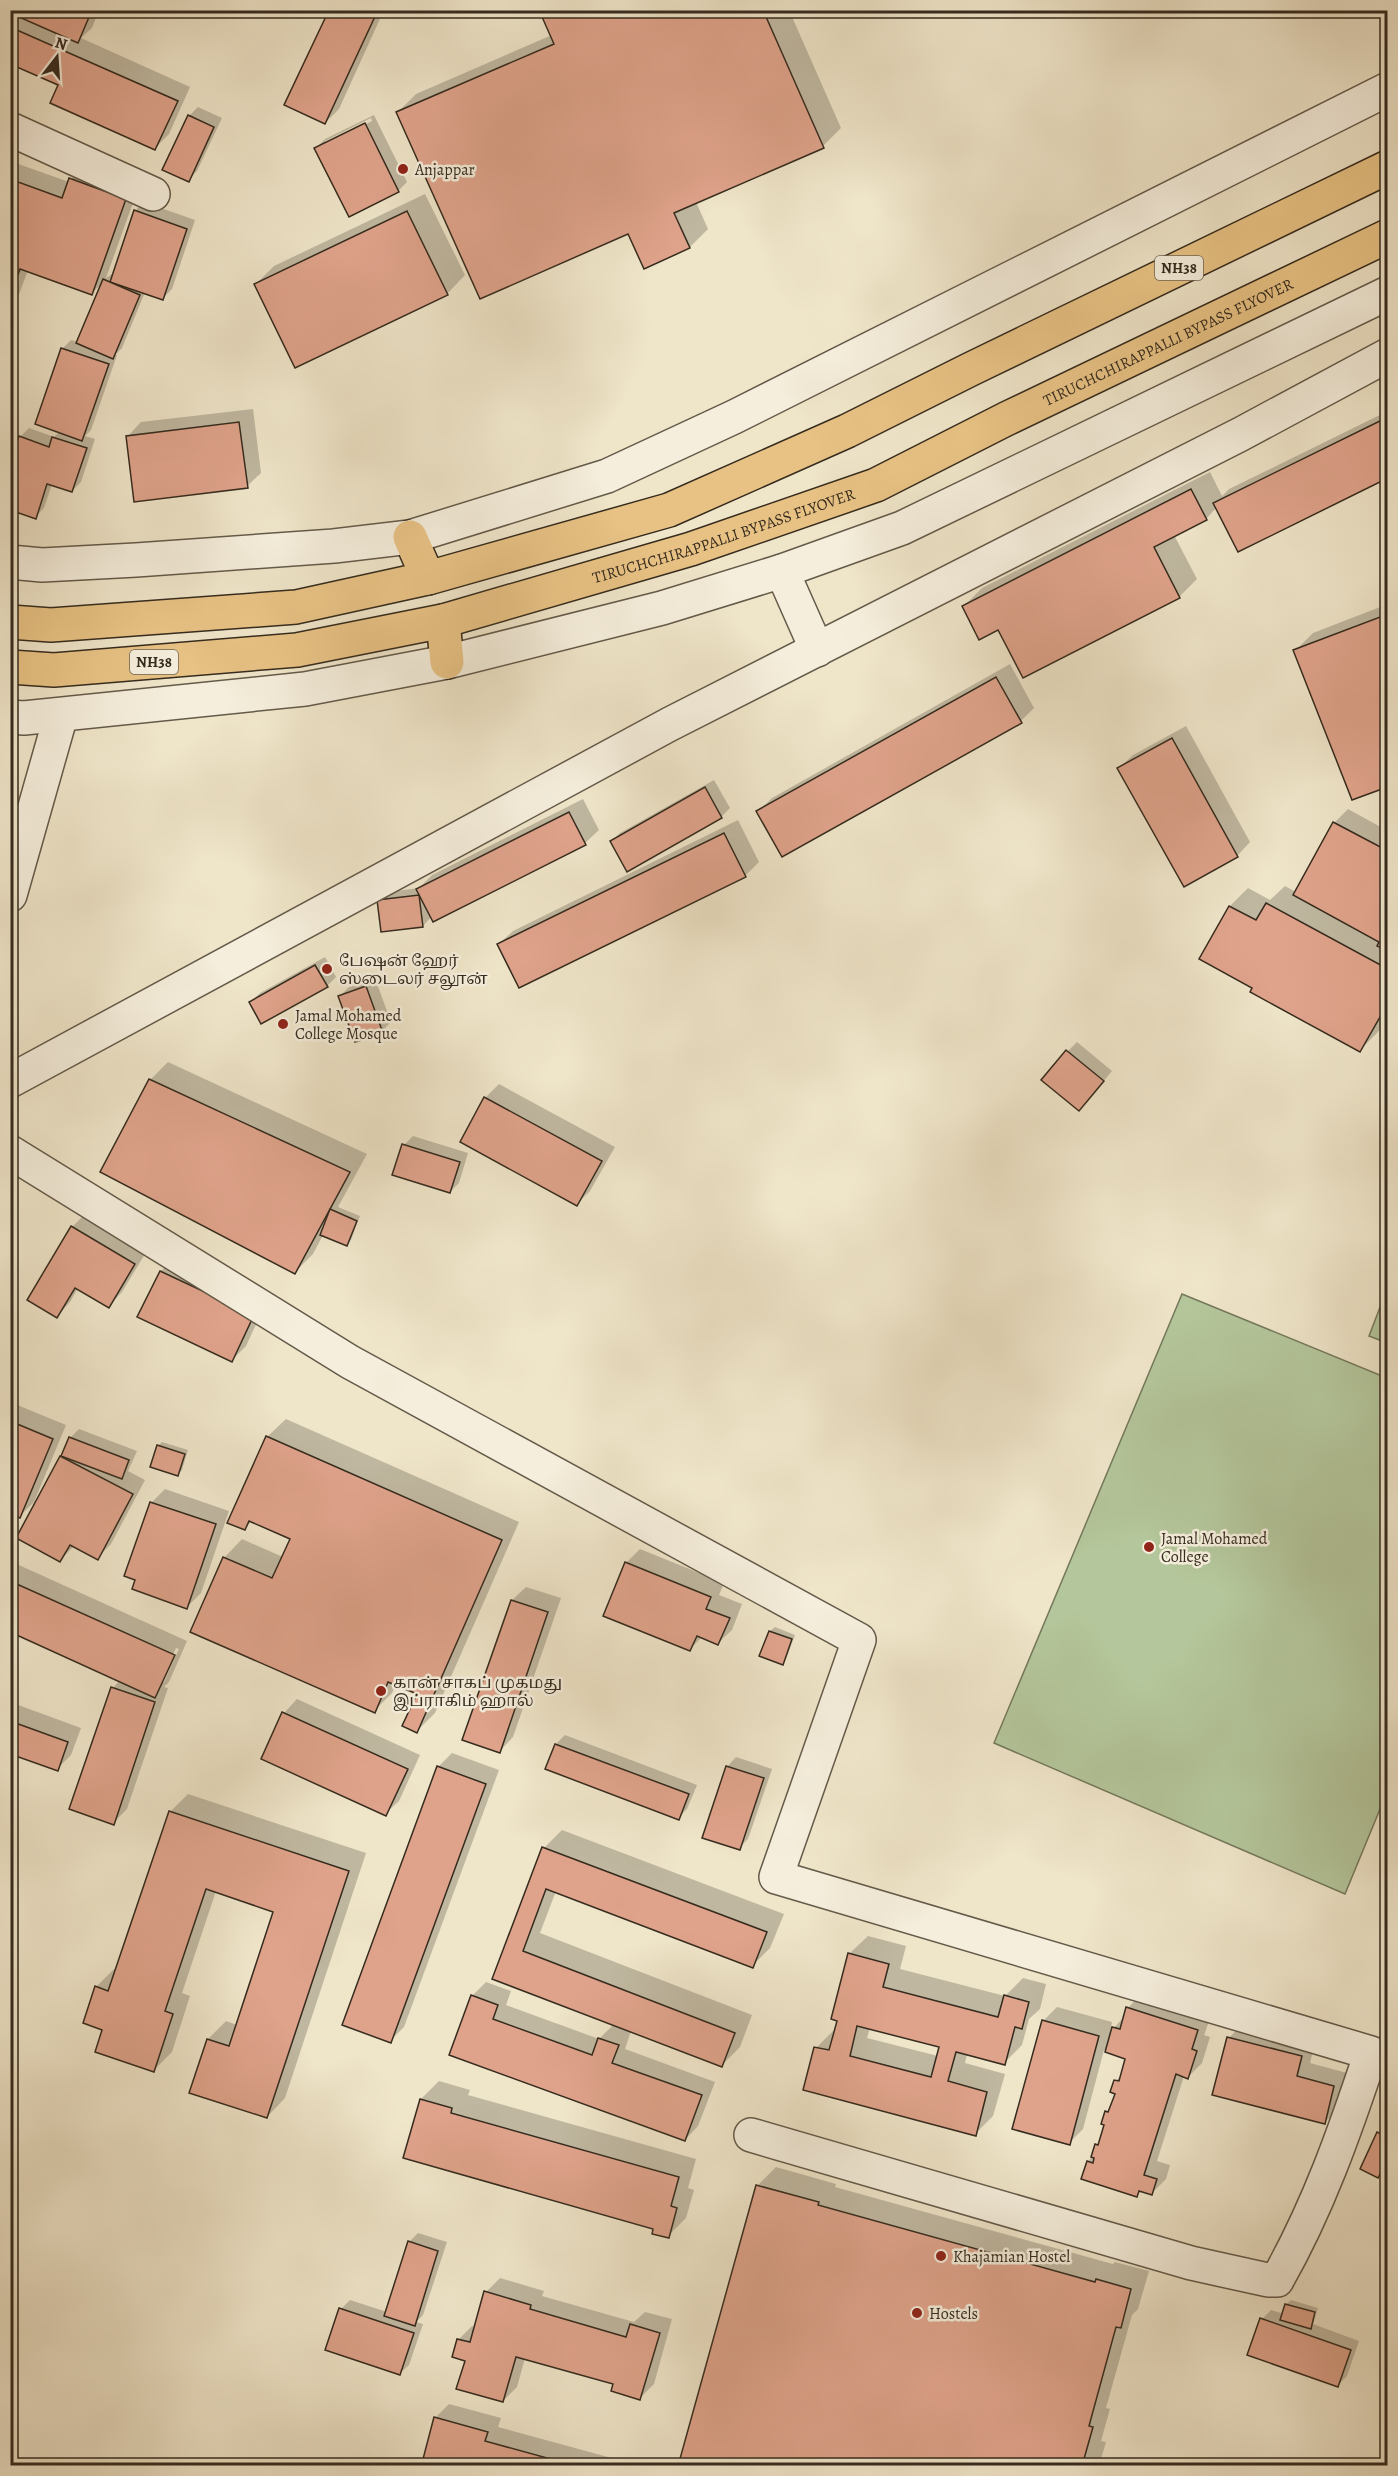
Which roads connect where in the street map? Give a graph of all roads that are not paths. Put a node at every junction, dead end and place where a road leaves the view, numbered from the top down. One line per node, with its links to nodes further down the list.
1 (1388, 89): 8 (street)
2 (10, 129): 4 (street)
3 (1388, 167): 11 (highway, NH38)
4 (153, 194)
5 (1388, 236): 12 (highway, TIRUCHCHIRAPPALLI BYPASS FLYOVER / NH38)
6 (1388, 292): 10 (street)
7 (1388, 355): 14 (street)
8 (410, 537): 9 (street); 11 (highway)
9 (10, 562)
10 (782, 572): 14 (street); 15 (street)
11 (428, 578): 13 (highway, NH38)
12 (443, 621): 15 (highway); 16 (highway, TIRUCHCHIRAPPALLI BYPASS FLYOVER / NH38)
13 (10, 622)
14 (817, 650): 20 (street)
15 (447, 662): 17 (street)
16 (10, 667)
17 (61, 715): 18 (street); 19 (street)
18 (10, 717)
19 (10, 895)
20 (10, 1081)
21 (10, 1152): 22 (street)
22 (751, 2135)

